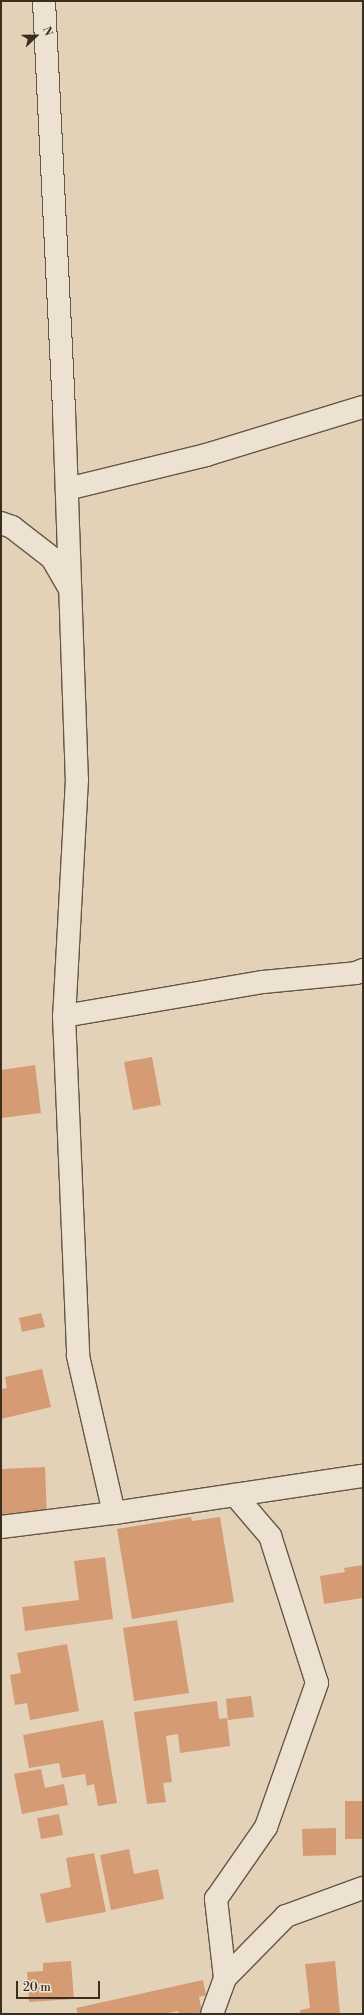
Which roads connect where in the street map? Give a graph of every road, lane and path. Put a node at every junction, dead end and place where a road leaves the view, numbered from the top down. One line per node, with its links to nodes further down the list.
1 (44, 1): 3 (street)
2 (363, 407): 3 (street)
3 (67, 489): 5 (street)
4 (1, 523): 5 (street)
5 (70, 589): 7 (street)
6 (363, 970): 7 (street)
7 (64, 1016): 10 (street)
8 (363, 1476): 9 (street)
9 (236, 1496): 10 (street); 13 (street)
10 (114, 1513): 11 (street)
11 (1, 1527)
12 (363, 1888): 13 (street)
13 (225, 1978): 14 (street)
14 (212, 2014)

